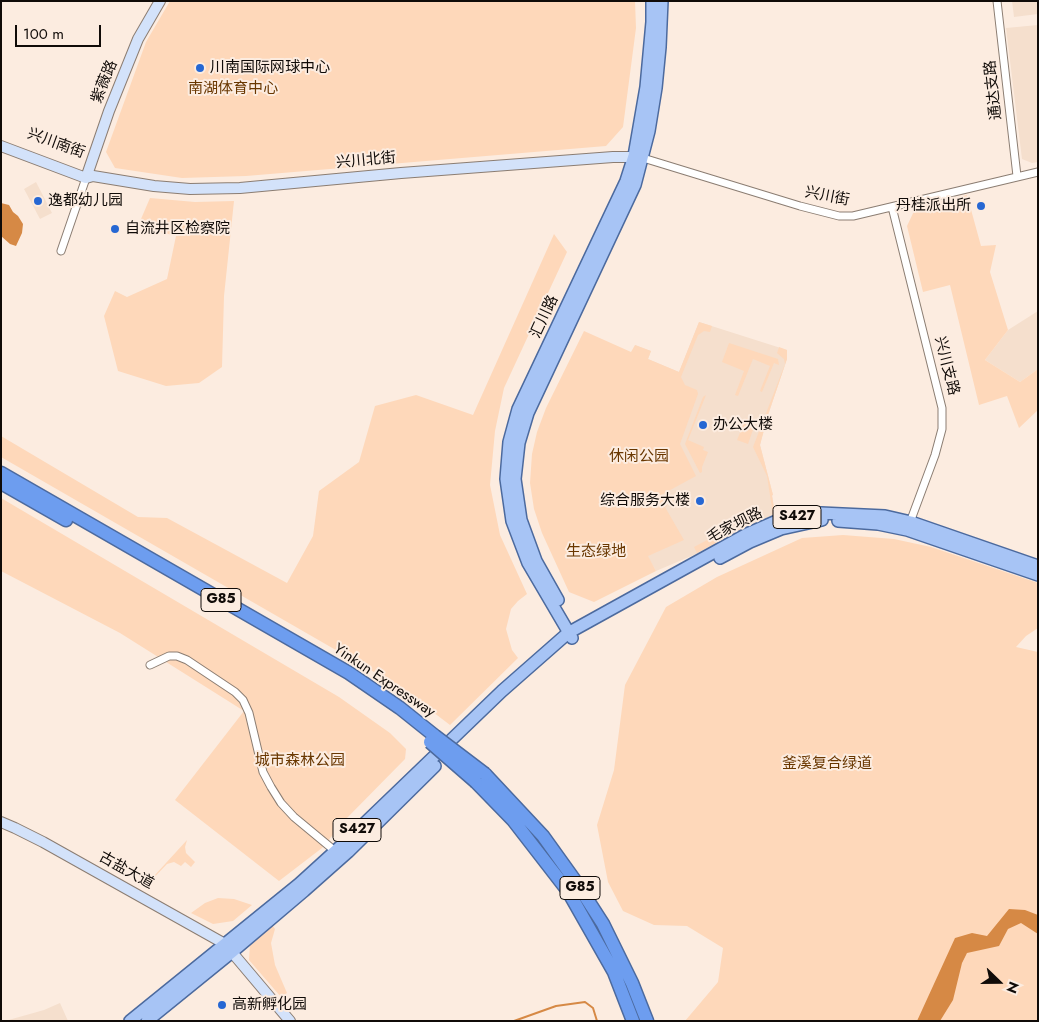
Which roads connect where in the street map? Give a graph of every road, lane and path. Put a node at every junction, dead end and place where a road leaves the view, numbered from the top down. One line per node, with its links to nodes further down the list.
1 (160, 1): 9 (street, 紫薇路)
2 (652, 1): 7 (main road, 汇川路)
3 (662, 1): 7 (main road, 汇川路)
4 (998, 1): 10 (street, 通达支路)
5 (1, 140): 9 (street, 兴川南街)
6 (1, 146): 9 (street, 兴川南街)
7 (639, 157): 9 (street, 兴川北街); 11 (street, 兴川街); 18 (main road, 汇川路)
8 (1038, 172): 10 (street, 兴川街)
9 (89, 175): 12 (street)
10 (1017, 176): 11 (street, 兴川街)
11 (892, 207): 15 (street, 兴川支路)
12 (61, 251)
13 (1, 473): 20 (highway, Yinkun Expressway / G85)
14 (1, 483): 20 (highway, Yinkun Expressway / G85)
15 (909, 526): 16 (main road, 毛家坝路 / S427); 17 (main road, 毛家坝路 / S427); 18 (main road, 毛家坝路 / S427)
16 (1038, 566)
17 (1038, 575)
18 (573, 634): 23 (main road, S427); 24 (main road, S427)
19 (150, 665): 23 (street)
20 (433, 739): 21 (highway, Yinkun Expressway / G85, bridge)
21 (481, 778): 28 (highway, Yinkun Expressway / G85); 29 (highway, Yinkun Expressway / G85)
22 (1, 822): 24 (street, 古盐大道)
23 (335, 851): 24 (main road, S427)
24 (229, 948): 25 (main road, S427); 26 (main road, S427); 27 (street)
25 (130, 1021)
26 (147, 1021)
27 (290, 1021)
28 (633, 1021)
29 (647, 1021)

